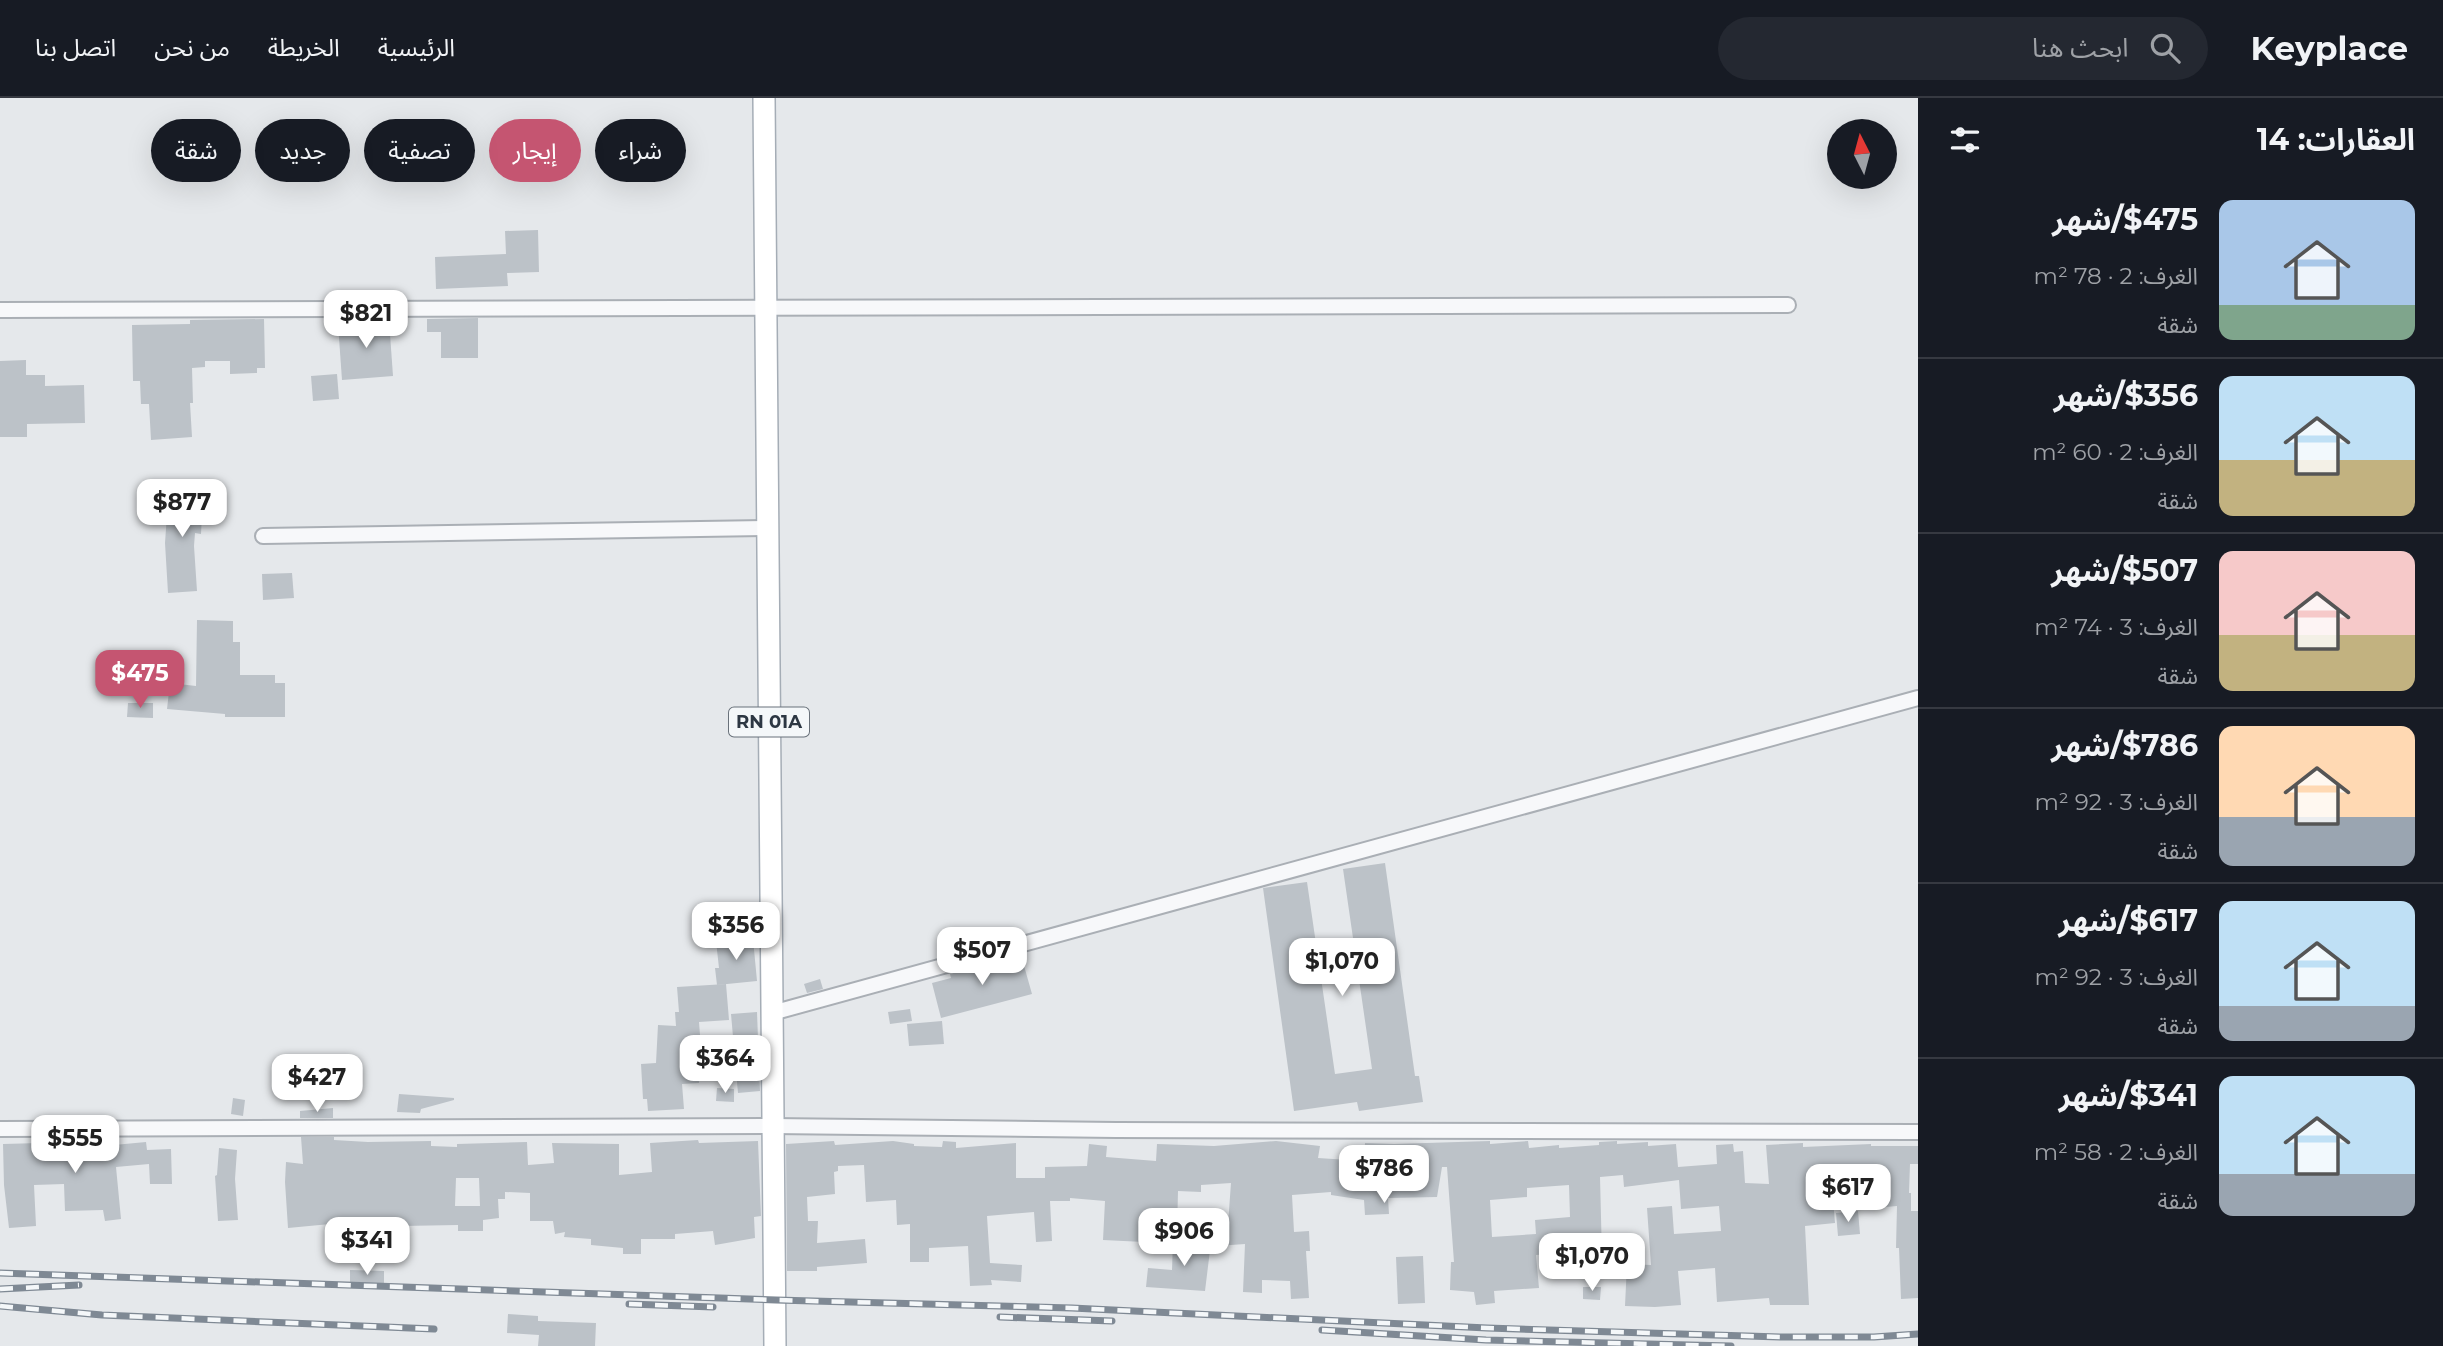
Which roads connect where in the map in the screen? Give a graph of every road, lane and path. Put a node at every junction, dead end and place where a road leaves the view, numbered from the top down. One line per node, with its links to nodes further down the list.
1 (764, 98): 3 (main road, RN 01A)
2 (1788, 305): 3 (street)
3 (764, 307): 4 (street); 5 (main road, RN 01A)
4 (0, 310)
5 (766, 528): 6 (street); 8 (main road, RN 01A)
6 (263, 536)
7 (1918, 698): 8 (street)
8 (772, 1013): 9 (main road, RN 01A)
9 (772, 1126): 10 (street); 11 (street); 12 (main road, RN 01A)
10 (0, 1129)
11 (1918, 1132)
12 (775, 1346)

